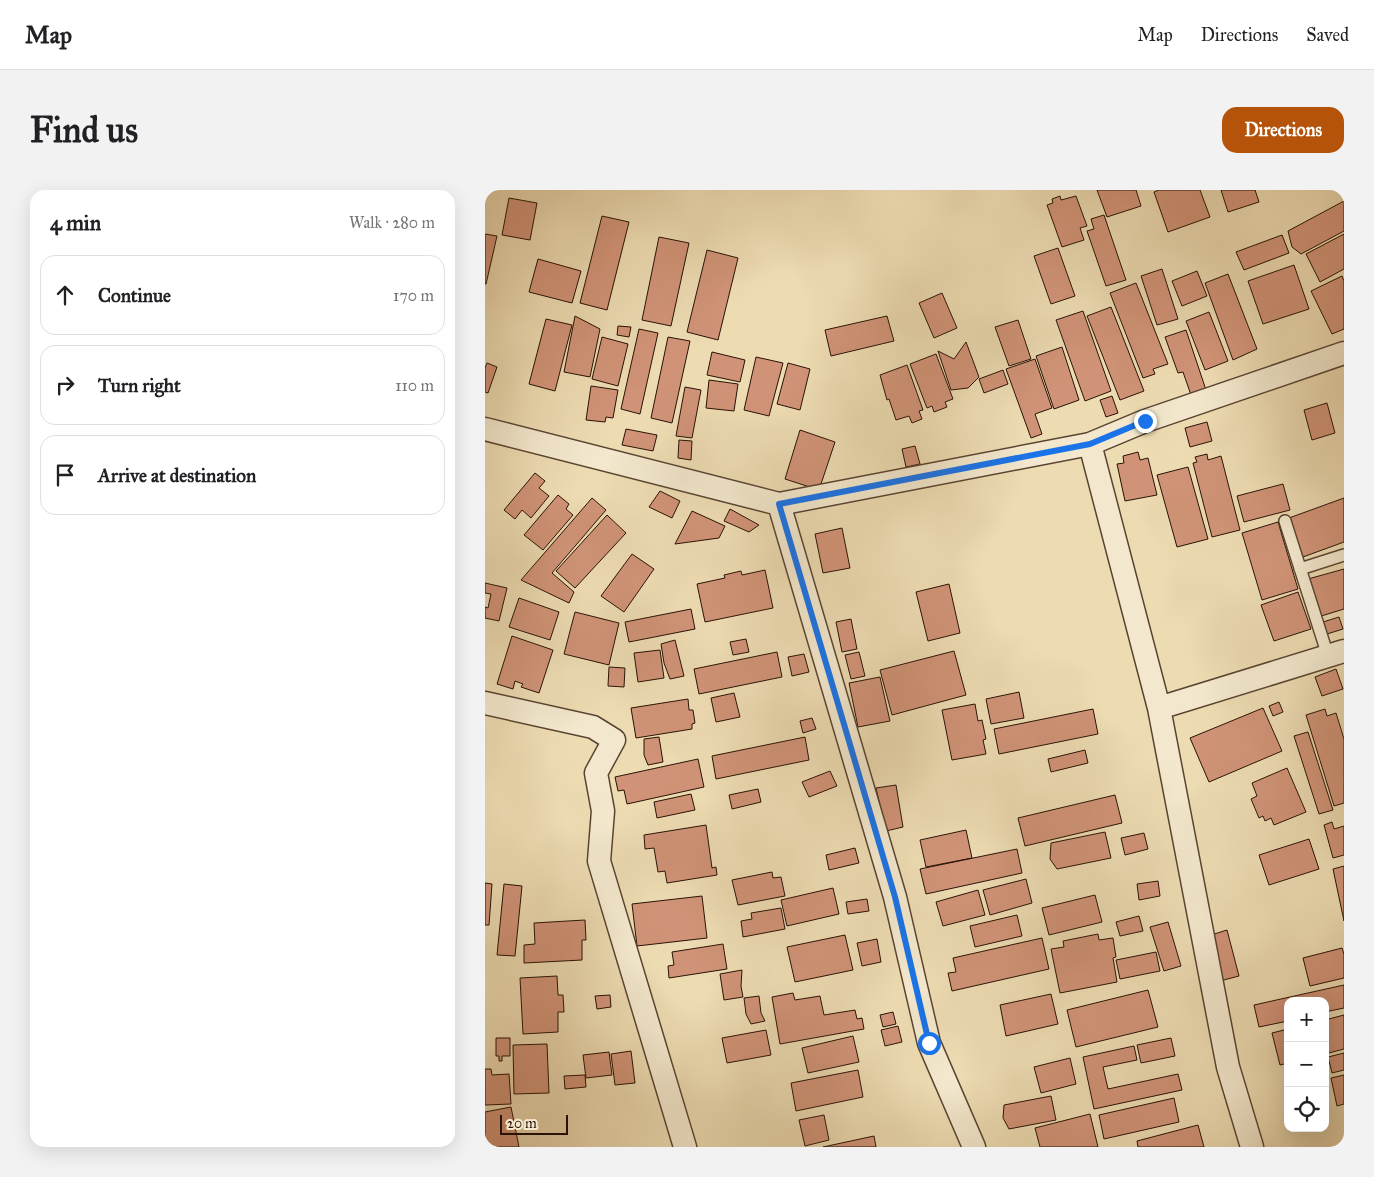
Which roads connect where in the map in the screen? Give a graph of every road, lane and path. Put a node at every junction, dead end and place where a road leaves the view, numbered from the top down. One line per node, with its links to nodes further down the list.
1 (1344, 353): 3 (street)
2 (485, 428): 4 (street)
3 (1090, 444): 4 (street); 10 (street)
4 (779, 504): 12 (street)
5 (1285, 521): 7 (lane)
6 (1344, 555): 7 (lane)
7 (1300, 569): 8 (lane)
8 (1336, 653): 10 (street)
9 (485, 703): 11 (street)
10 (1159, 708): 13 (street)
11 (685, 1147)
12 (974, 1147)
13 (1252, 1147)

